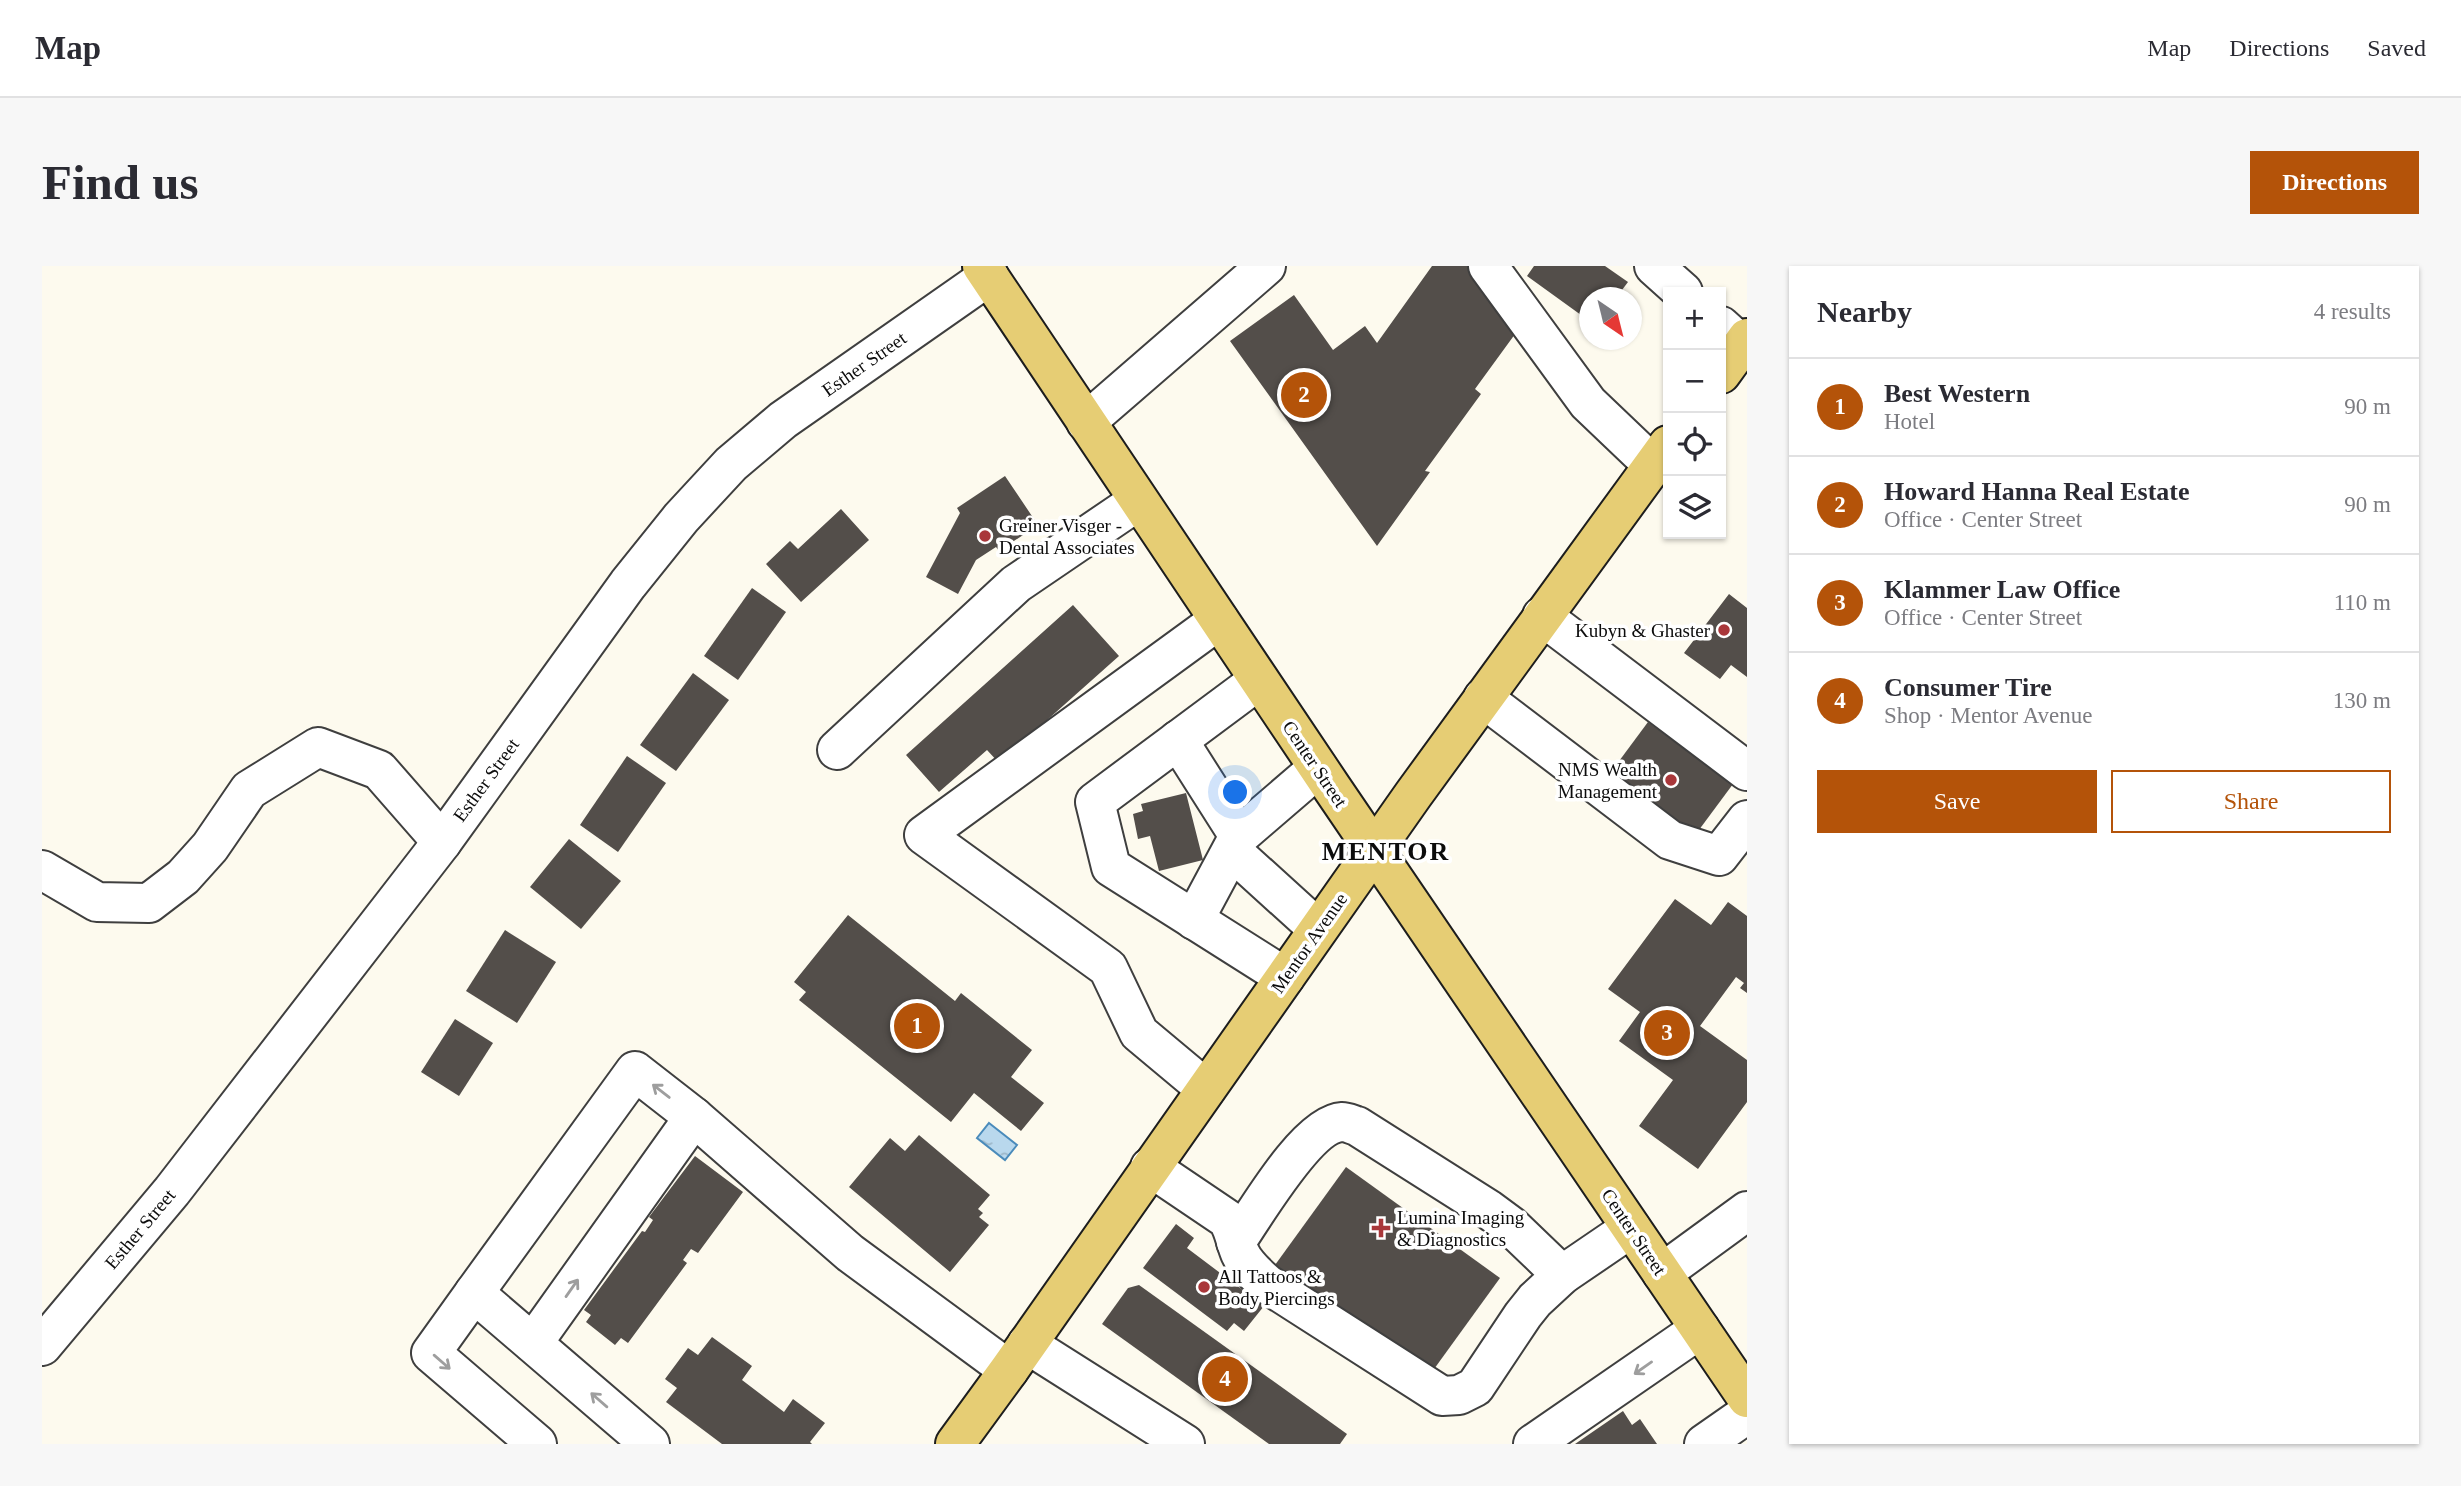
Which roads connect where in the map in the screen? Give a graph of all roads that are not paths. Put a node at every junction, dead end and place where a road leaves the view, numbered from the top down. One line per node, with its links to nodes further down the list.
1 (1266, 266): 6 (street)
2 (1488, 266): 7 (street)
3 (1654, 266): 5 (street)
4 (986, 271): 6 (main road, Center Street); 18 (street, Esther Street)
5 (1677, 287)
6 (1086, 422): 8 (main road, Center Street)
7 (1661, 455): 9 (main road, Mentor Avenue)
8 (1138, 500): 10 (main road, Center Street); 14 (street)
9 (1542, 616): 12 (main road, Mentor Avenue); 16 (street)
10 (1219, 620): 11 (main road, Center Street); 25 (street)
11 (1259, 680): 13 (street); 15 (main road, Center Street)
12 (1483, 698): 17 (street); 20 (main road, Mentor Avenue)
13 (1178, 740): 19 (street); 22 (street)
14 (837, 750)
15 (1318, 768): 19 (street); 20 (main road, Center Street)
16 (1747, 771)
17 (1747, 820)
18 (442, 842): 21 (street); 36 (street, Esther Street)
19 (1236, 844): 22 (street); 23 (street)
20 (1375, 849): 23 (main road, Mentor Avenue); 29 (main road, Center Street)
21 (42, 870)
22 (1194, 920): 24 (street)
23 (1318, 929): 24 (main road, Mentor Avenue)
24 (1285, 977): 25 (main road, Mentor Avenue)
25 (1206, 1089): 27 (main road, Mentor Avenue)
26 (694, 1117): 33 (street, one-way to 33); 35 (street, one-way to 26); 37 (street)
27 (1150, 1167): 30 (street); 37 (main road, Mentor Avenue)
28 (1747, 1211): 31 (street)
29 (1631, 1228): 31 (main road, Center Street); 32 (street)
30 (1236, 1242): 32 (street); 32 (street)
31 (1661, 1273): 34 (main road, Center Street)
32 (1562, 1275)
33 (474, 1293): 35 (street); 39 (street, one-way to 39)
34 (1700, 1329): 38 (main road, Center Street); 43 (street, one-way to 43)
35 (533, 1343): 40 (street, one-way to 35)
36 (42, 1346)
37 (1018, 1357): 41 (main road, Mentor Avenue); 42 (street)
38 (1746, 1398): 44 (street)
39 (537, 1444)
40 (650, 1444)
41 (955, 1444)
42 (1185, 1444)
43 (1533, 1444)
44 (1704, 1444)

